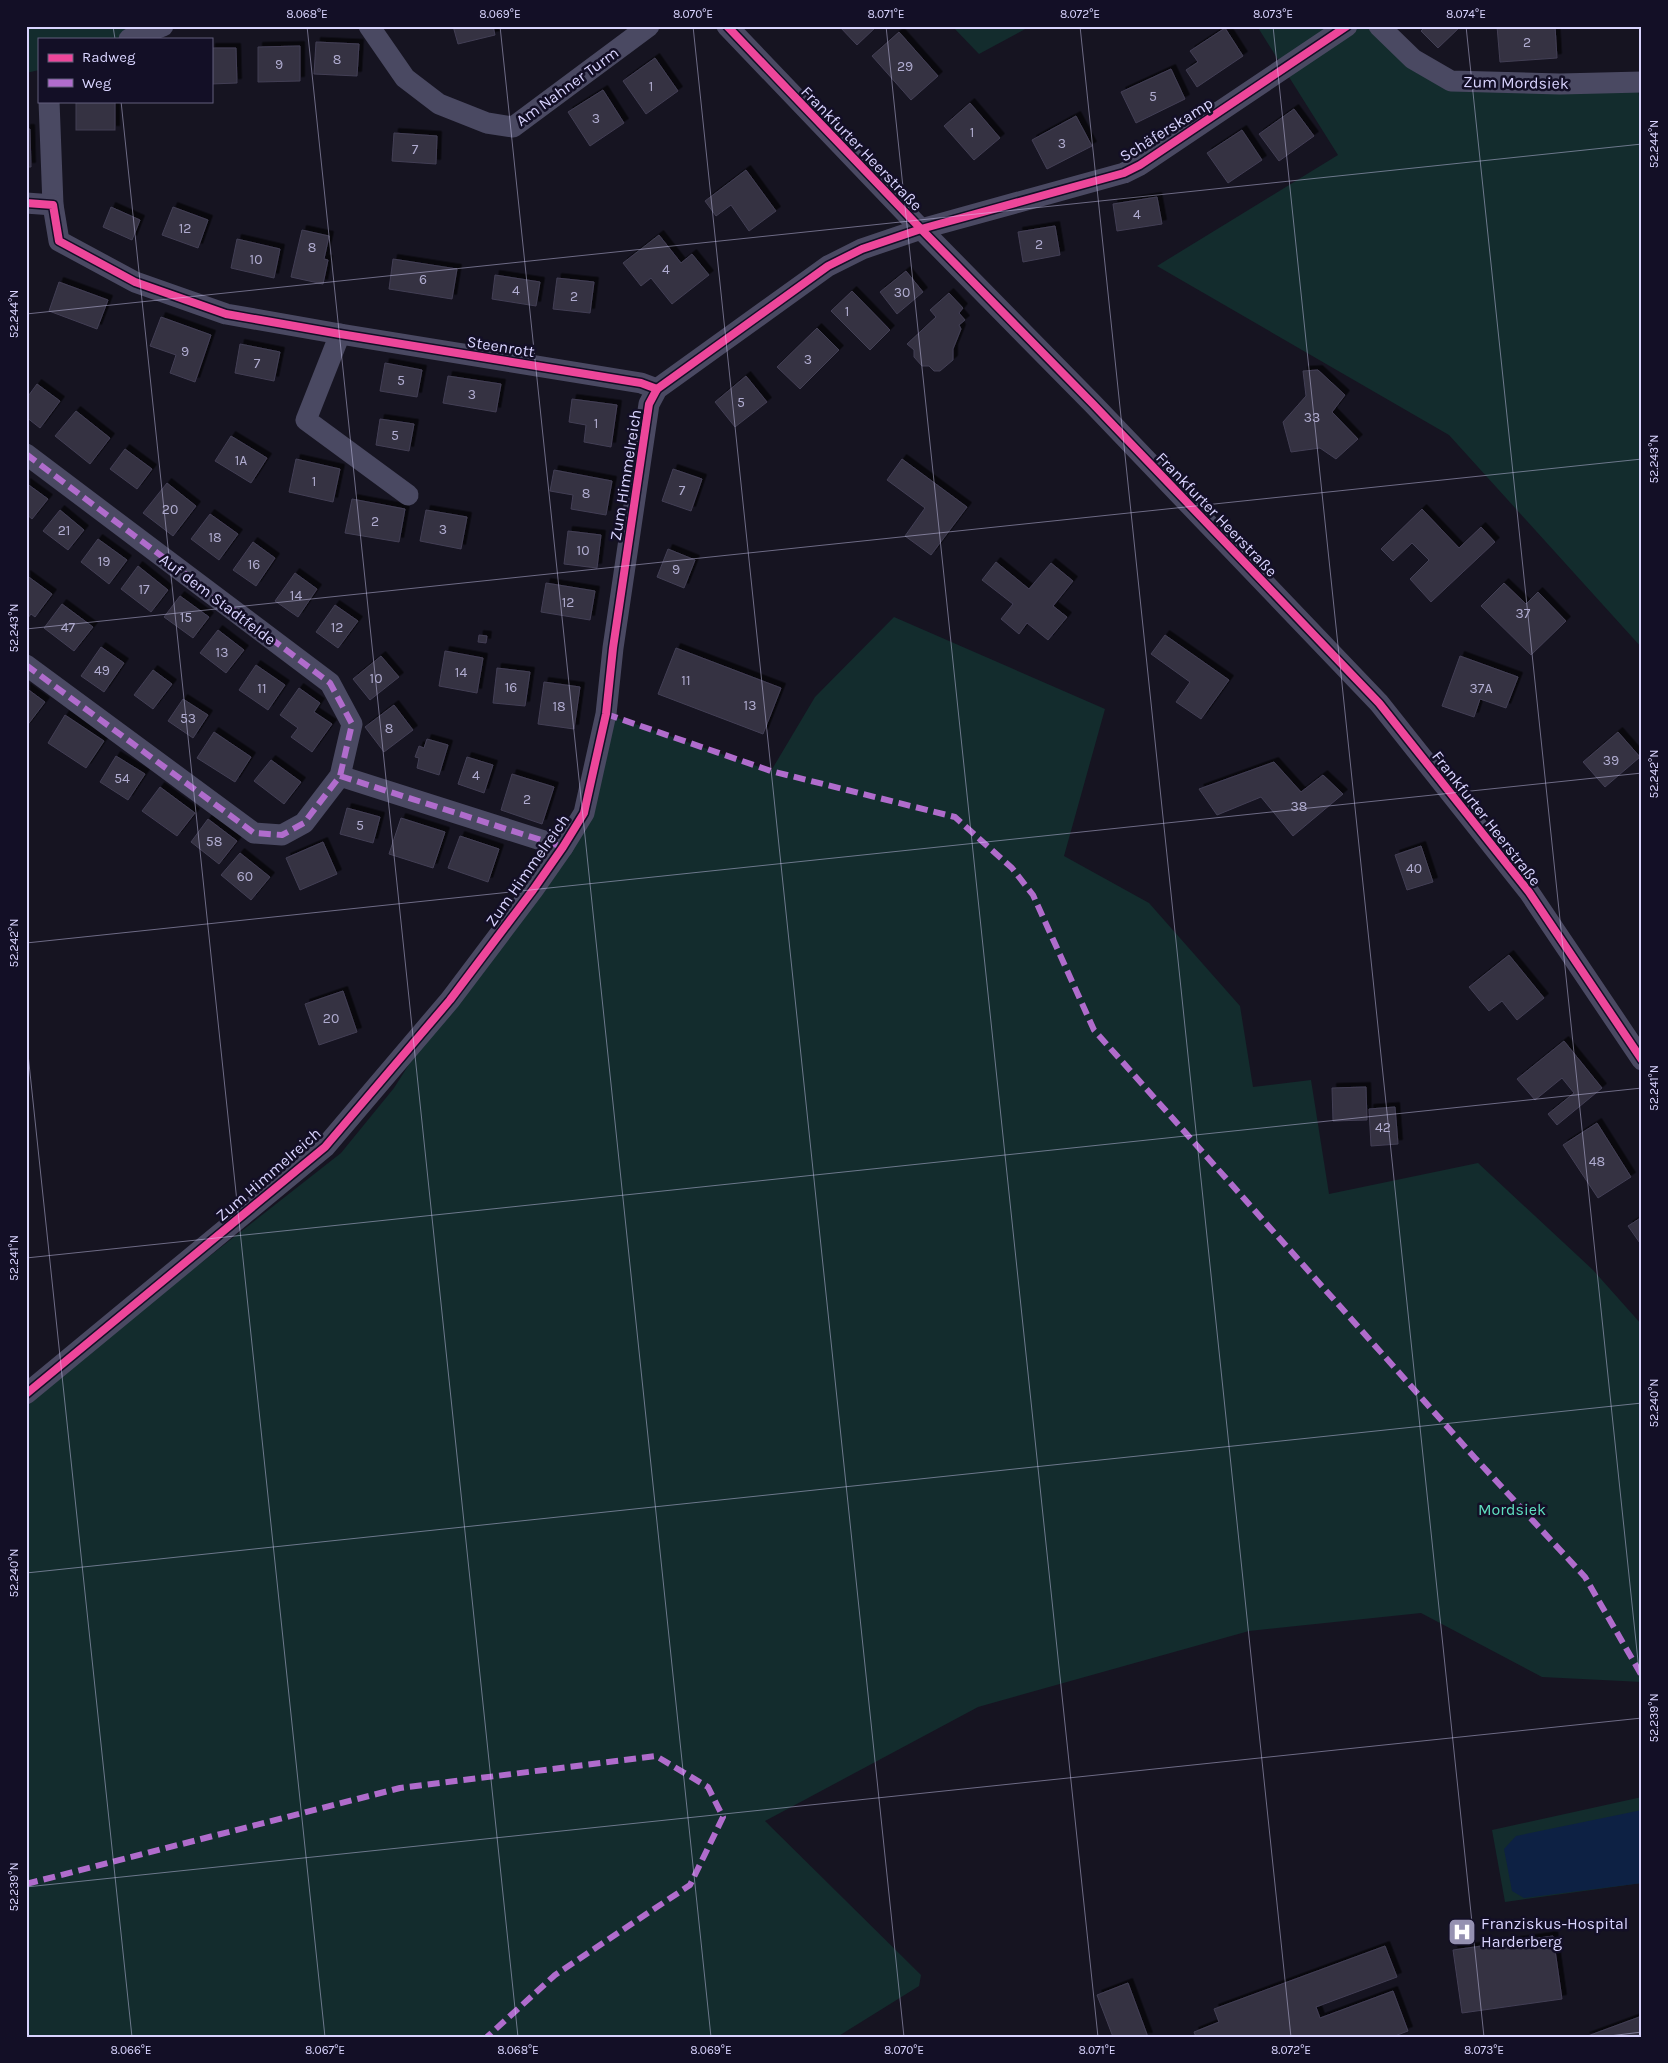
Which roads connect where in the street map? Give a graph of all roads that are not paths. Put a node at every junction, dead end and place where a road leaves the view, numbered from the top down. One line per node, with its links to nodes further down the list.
1 (162, 26): 7 (street)
2 (369, 26): 3 (street, Am Nahner Turm)
3 (649, 26)
4 (727, 26): 12 (street, Frankfurter Heerstraße)
5 (1348, 26): 12 (street, Schäferskamp)
6 (1379, 26): 8 (street, Zum Mordsiek)
7 (132, 38)
8 (1642, 82)
9 (49, 102): 11 (street)
10 (26, 203): 11 (street)
11 (53, 205): 13 (street, Steenrott)
12 (921, 229): 14 (street); 20 (street, Frankfurter Heerstraße)
13 (340, 334): 14 (street, Steenrott); 16 (street)
14 (657, 389): 19 (street, Zum Himmelreich)
15 (26, 454): 18 (street, Auf dem Stadtfelde)
16 (408, 495)
17 (26, 665): 18 (street, Auf dem Stadtfelde)
18 (340, 776): 19 (street)
19 (564, 846): 21 (street, Zum Himmelreich)
20 (1642, 1060)
21 (26, 1394)

